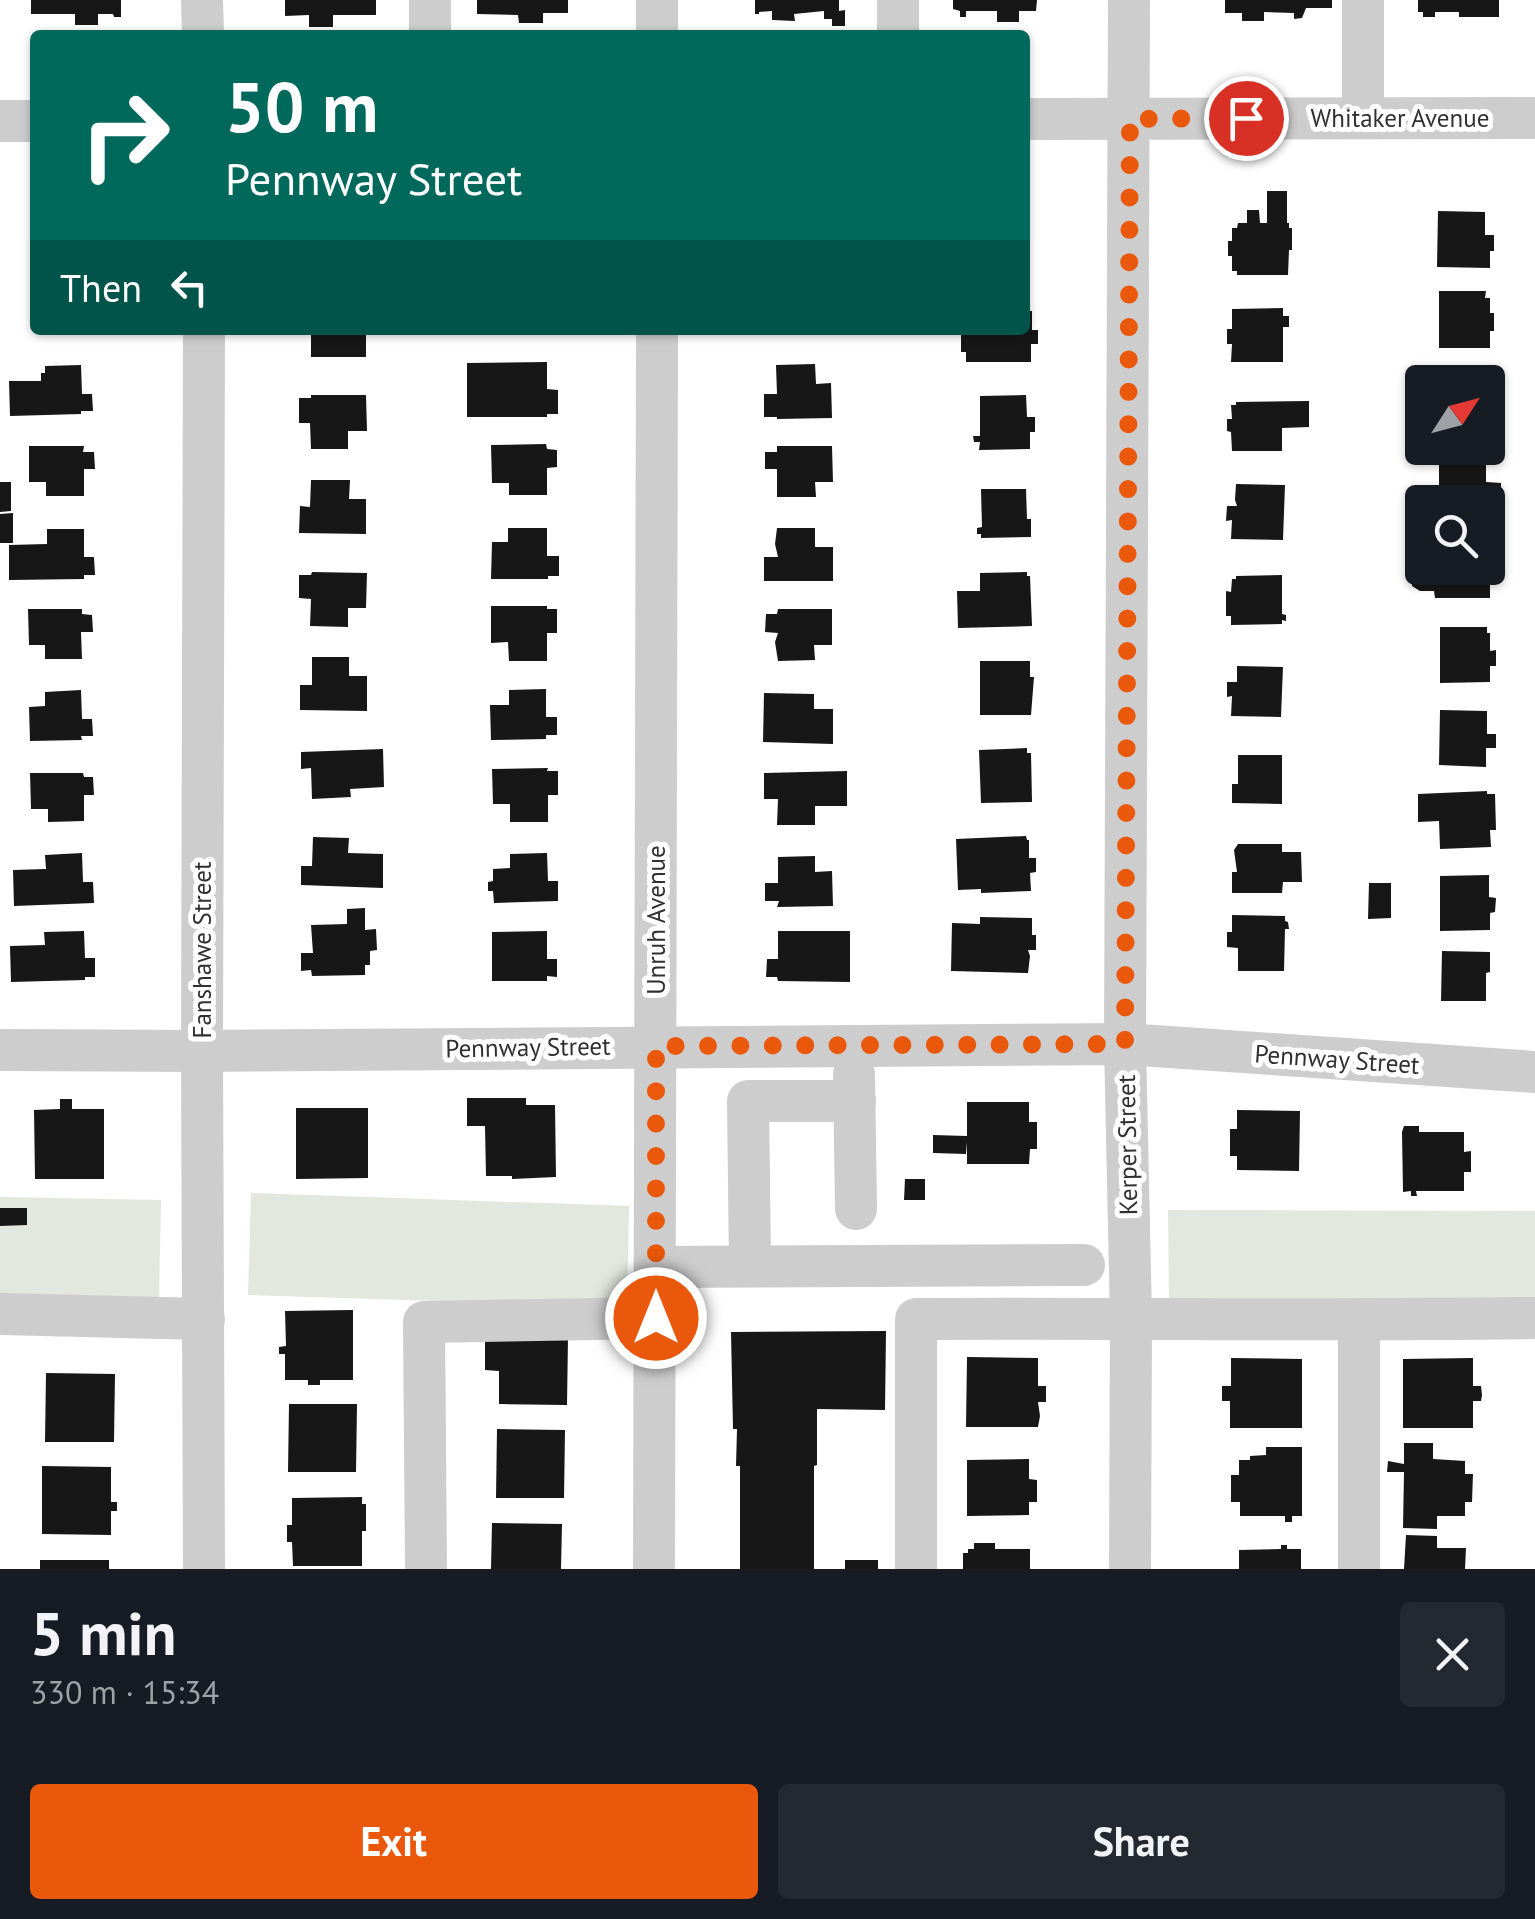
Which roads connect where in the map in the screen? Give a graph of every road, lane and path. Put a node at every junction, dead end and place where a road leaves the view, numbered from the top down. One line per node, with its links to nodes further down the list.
1 (202, 0): 7 (street)
2 (430, 0): 8 (street)
3 (657, 0): 9 (street)
4 (898, 0): 10 (street)
5 (1128, 0): 14 (street, Kerper Street)
6 (1363, 0): 11 (street)
7 (203, 30)
8 (430, 30)
9 (657, 30)
10 (898, 30)
11 (1363, 118): 12 (street, Whitaker Avenue); 14 (street, Whitaker Avenue)
12 (1535, 118)
13 (1030, 119): 14 (street, Whitaker Avenue)
14 (1130, 119): 19 (street, Kerper Street)
15 (30, 120): 16 (street)
16 (0, 121)
17 (204, 335): 23 (street, Fanshawe Street)
18 (657, 335): 20 (street, Unruh Avenue)
19 (1125, 1044): 21 (street, Pennway Street); 24 (street, Pennway Street); 33 (street, Kerper Street)
20 (656, 1046): 21 (street, Pennway Street); 23 (street, Pennway Street); 30 (street, Unruh Avenue)
21 (853, 1047): 25 (street)
22 (0, 1050): 23 (street, Pennway Street)
23 (202, 1050): 35 (street, Fanshawe Street)
24 (1535, 1072)
25 (855, 1100): 26 (street); 28 (street)
26 (856, 1208)
27 (1084, 1265): 29 (street)
28 (750, 1266): 29 (street); 30 (street)
29 (916, 1266): 36 (street)
30 (656, 1267): 32 (street, Unruh Avenue)
31 (0, 1314): 35 (street)
32 (656, 1318): 39 (street); 40 (street, Unruh Avenue)
33 (1131, 1318): 36 (street); 37 (street); 42 (street, Kerper Street)
34 (1535, 1318): 37 (street)
35 (204, 1319): 38 (street, Fanshawe Street)
36 (916, 1319): 41 (street)
37 (1359, 1320): 43 (street)
38 (204, 1569)
39 (426, 1569)
40 (654, 1569)
41 (916, 1569)
42 (1130, 1569)
43 (1359, 1569)

